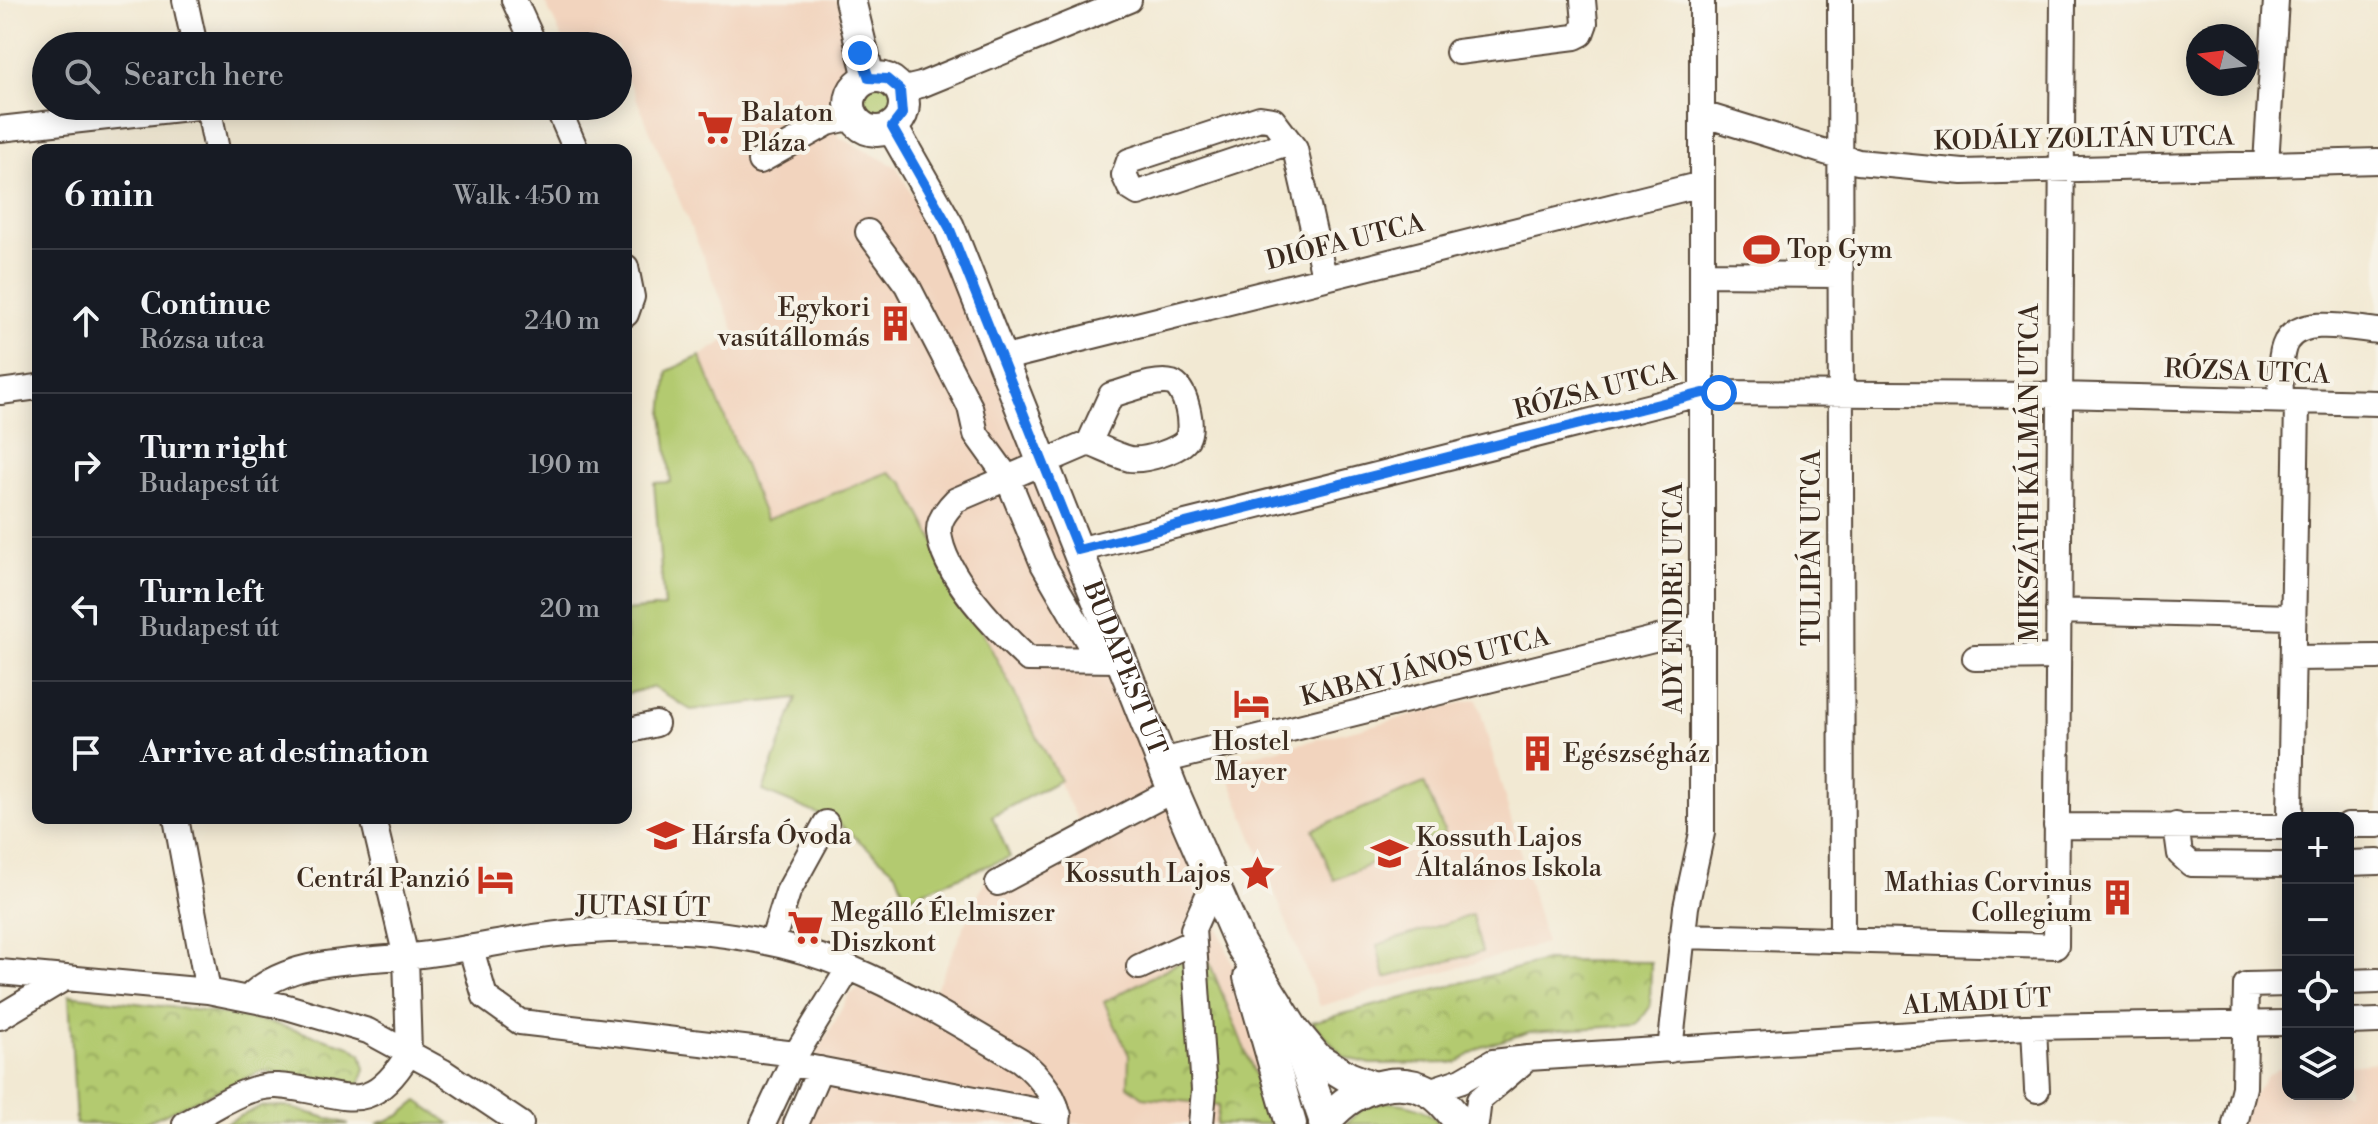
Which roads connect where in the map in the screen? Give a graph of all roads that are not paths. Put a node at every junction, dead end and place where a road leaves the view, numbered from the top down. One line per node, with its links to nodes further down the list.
1 (185, 0): 10 (street)
2 (514, 0): 11 (street)
3 (850, 0): 13 (main road)
4 (1129, 0): 14 (street)
5 (1583, 0): 12 (street)
6 (1702, 0): 15 (street, ADY ENDRE UTCA)
7 (1840, 0): 25 (street, TULIPÁN UTCA)
8 (2063, 0): 29 (street, MIKSZÁTH KÁLMÁN UTCA)
9 (2276, 0): 28 (street)
10 (192, 32)
11 (529, 32)
12 (1458, 52)
13 (869, 78): 14 (main road); 16 (main road)
14 (900, 90): 20 (main road)
15 (1702, 114): 25 (street, KODÁLY ZOLTÁN UTCA); 30 (street, ADY ENDRE UTCA)
16 (853, 117): 20 (main road); 26 (street)
17 (81, 120): 21 (street)
18 (210, 120): 23 (street)
19 (563, 120): 24 (street)
20 (892, 127): 36 (main road, BUDAPEST ÚT)
21 (0, 129)
22 (1290, 142): 22 (street); 34 (street)
23 (216, 144)
24 (573, 144)
25 (1839, 158): 29 (street, KODÁLY ZOLTÁN UTCA); 33 (street, TULIPÁN UTCA)
26 (760, 161)
27 (2378, 161): 28 (street, KODÁLY ZOLTÁN UTCA)
28 (2266, 164): 29 (street, KODÁLY ZOLTÁN UTCA)
29 (2061, 169): 41 (street, MIKSZÁTH KÁLMÁN UTCA)
30 (1702, 184): 32 (street, ADY ENDRE UTCA); 34 (street, DIÓFA UTCA)
31 (868, 232): 46 (street)
32 (1703, 274): 33 (street); 39 (street, ADY ENDRE UTCA)
33 (1839, 275): 40 (street, TULIPÁN UTCA)
34 (1324, 276): 36 (street, DIÓFA UTCA)
35 (2378, 331): 42 (street)
36 (1001, 359): 45 (main road, BUDAPEST ÚT)
37 (32, 388): 38 (street)
38 (0, 392)
39 (1703, 393): 40 (street, RÓZSA UTCA); 47 (street, RÓZSA UTCA); 50 (street, ADY ENDRE UTCA)
40 (1840, 394): 41 (street, RÓZSA UTCA); 75 (street, TULIPÁN UTCA)
41 (2058, 395): 42 (street, RÓZSA UTCA); 48 (street, MIKSZÁTH KÁLMÁN UTCA)
42 (2289, 401): 43 (street, RÓZSA UTCA); 49 (street)
43 (2378, 403)
44 (1089, 443): 45 (street)
45 (1043, 460): 46 (street); 47 (main road, BUDAPEST ÚT)
46 (1007, 477): 55 (street); 55 (street)
47 (1078, 550): 55 (main road, BUDAPEST ÚT)
48 (2058, 611): 49 (street); 51 (street, MIKSZÁTH KÁLMÁN UTCA)
49 (2293, 617): 54 (street)
50 (1702, 627): 58 (street, KABAY JÁNOS UTCA); 74 (street, ADY ENDRE UTCA)
51 (2057, 657): 53 (street); 67 (street, MIKSZÁTH KÁLMÁN UTCA)
52 (2378, 657): 54 (street)
53 (1975, 658)
54 (2293, 658): 60 (street)
55 (1110, 660): 58 (main road, BUDAPEST ÚT)
56 (656, 724): 57 (street)
57 (632, 730)
58 (1162, 761): 59 (main road, BUDAPEST ÚT)
59 (1173, 790): 72 (street); 73 (main road, BUDAPEST ÚT)
60 (2290, 812)
61 (826, 823): 77 (street)
62 (177, 824): 88 (street)
63 (374, 824): 80 (street)
64 (2176, 825): 67 (street); 68 (street); 71 (street)
65 (2354, 825): 66 (street)
66 (2378, 825)
67 (2056, 826): 75 (street, MIKSZÁTH KÁLMÁN UTCA)
68 (2282, 827)
69 (2378, 862): 70 (street)
70 (2354, 863)
71 (2282, 865)
72 (998, 883)
73 (1213, 884): 76 (street); 78 (main road, BUDAPEST ÚT)
74 (1682, 936): 75 (street); 97 (street, ADY ENDRE UTCA)
75 (1842, 939)
76 (1193, 942): 81 (street); 111 (street)
77 (772, 943): 79 (street, JUTASI ÚT); 82 (street, JUTASI ÚT)
78 (1240, 944): 96 (main road, BUDAPEST ÚT); 112 (main road)
79 (471, 949): 80 (street, JUTASI ÚT); 100 (street)
80 (406, 957): 89 (street, JUTASI ÚT); 98 (street)
81 (1139, 967)
82 (849, 968): 100 (street); 105 (street, JUTASI ÚT)
83 (0, 972): 84 (street)
84 (65, 978): 88 (street); 90 (street)
85 (2378, 981): 86 (street)
86 (2354, 982)
87 (2282, 984): 93 (street)
88 (208, 991): 89 (street)
89 (249, 997): 98 (street)
90 (0, 1017)
91 (2378, 1021): 92 (street)
92 (2354, 1022)
93 (2245, 1023): 94 (street, ALMÁDI ÚT); 95 (street, ALMÁDI ÚT); 115 (street)
94 (2282, 1023)
95 (2034, 1027): 97 (street, ALMÁDI ÚT); 103 (street)
96 (1293, 1029): 102 (main road, BUDAPEST ÚT); 106 (main road, BUDAPEST ÚT)
97 (1670, 1050): 99 (street)
98 (409, 1053): 107 (street); 108 (street)
99 (1528, 1058): 104 (street); 114 (street)
100 (794, 1059): 101 (street); 109 (street)
101 (820, 1069): 105 (street); 110 (street)
102 (1374, 1087): 104 (main road, BUDAPEST ÚT); 106 (main road, BUDAPEST ÚT)
103 (2037, 1090)
104 (1429, 1091): 113 (main road)
105 (1059, 1120)
106 (1324, 1123)
107 (185, 1124)
108 (521, 1124)
109 (763, 1124)
110 (796, 1124)
111 (1201, 1124)
112 (1291, 1124)
113 (1461, 1124)
114 (1476, 1124)
115 (2235, 1124)

